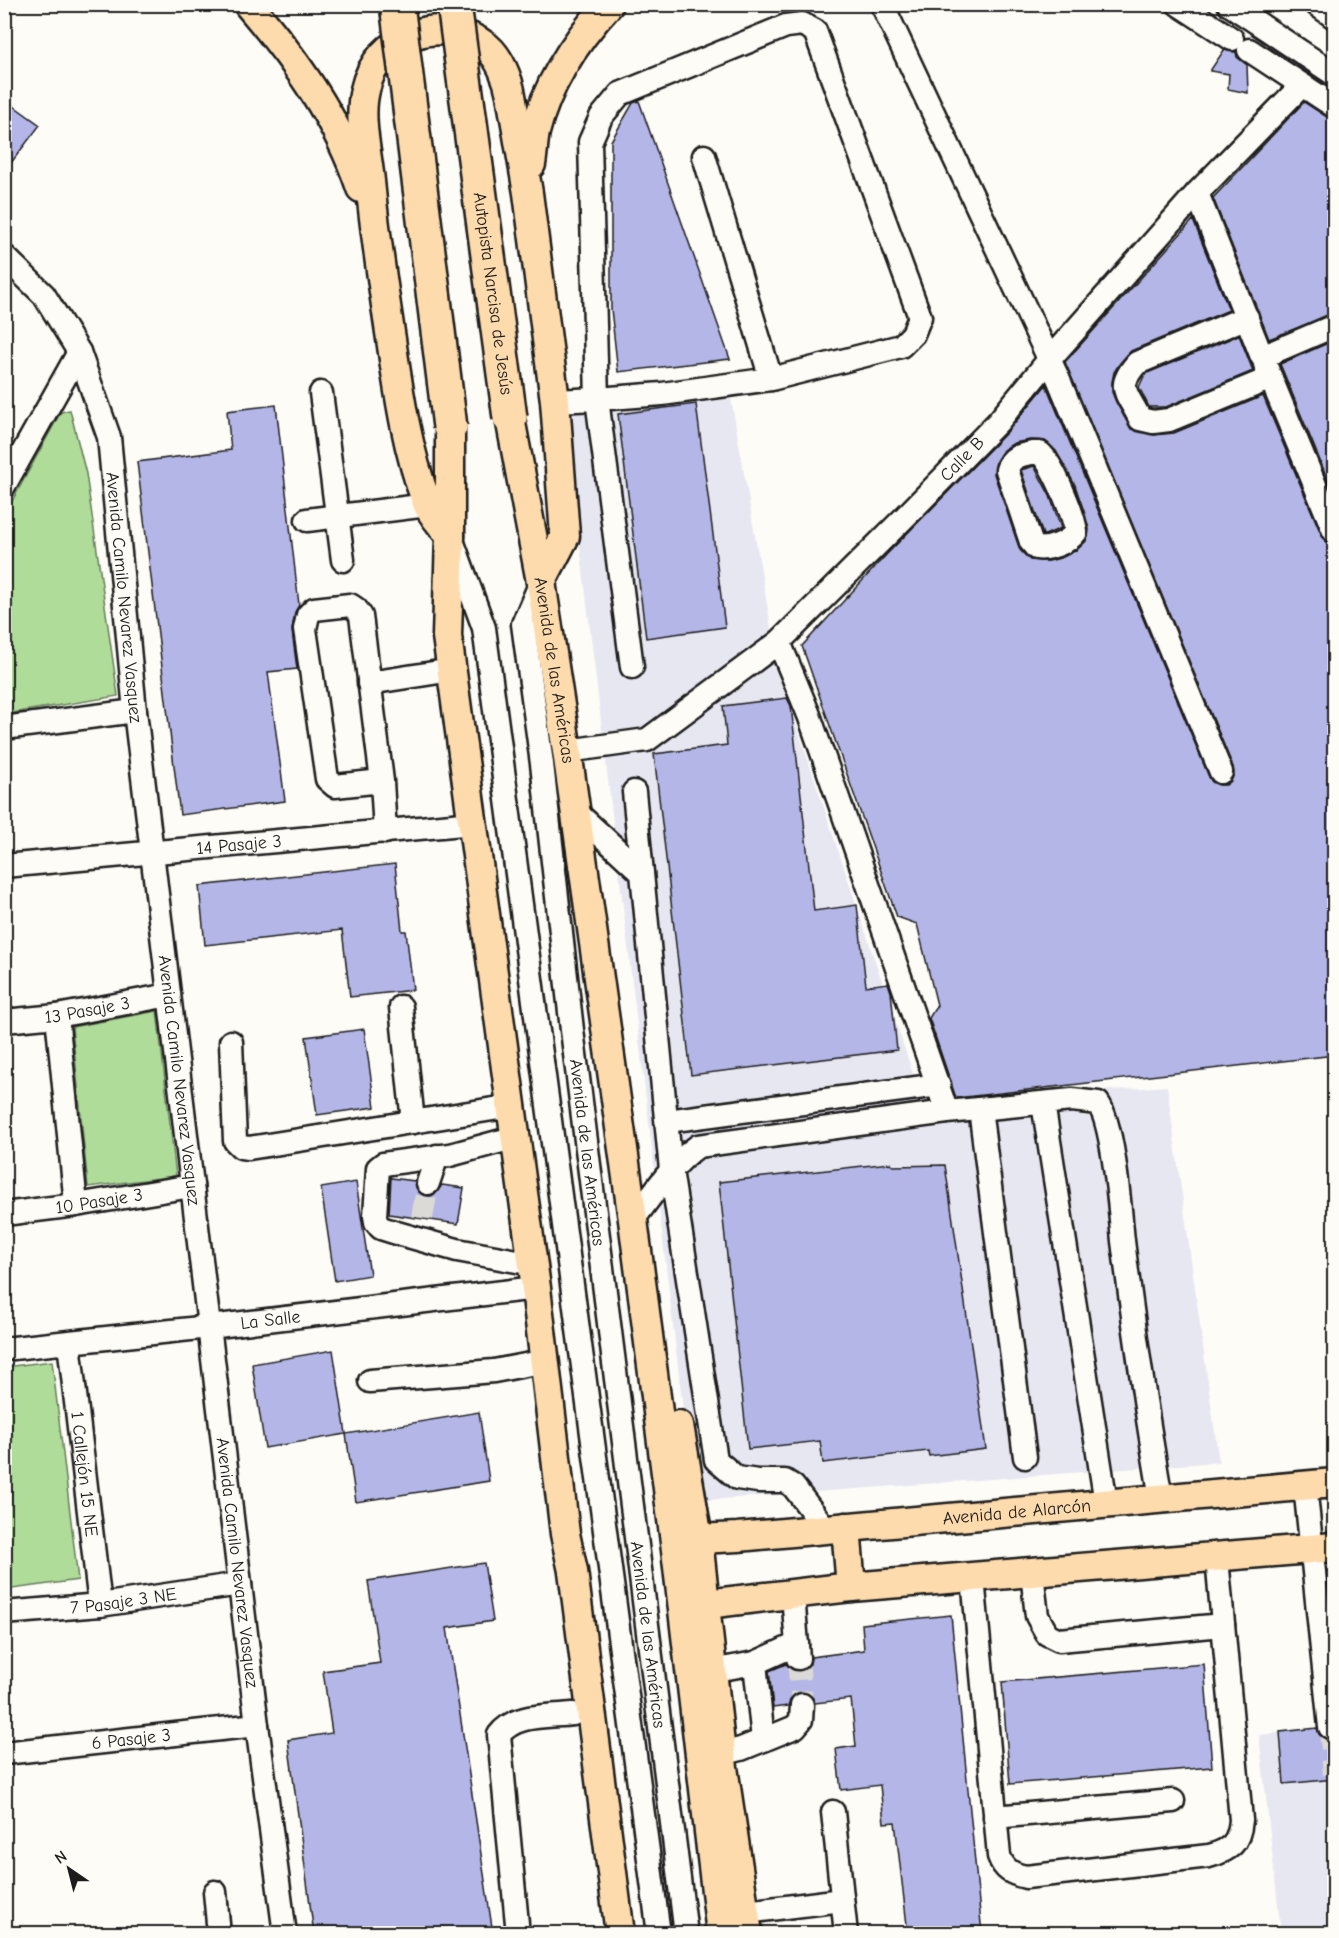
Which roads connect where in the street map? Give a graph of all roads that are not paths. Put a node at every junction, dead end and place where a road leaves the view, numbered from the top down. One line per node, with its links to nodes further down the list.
1 (248, 4): 16 (main road)
2 (397, 4): 30 (highway, bridge)
3 (454, 4): 28 (highway, Autopista Narcisa de Jesús, bridge)
4 (609, 4): 14 (main road)
5 (882, 4): 22 (street)
6 (1178, 4): 11 (street)
7 (1229, 4): 10 (street)
8 (1316, 4): 9 (street)
9 (1335, 17)
10 (1335, 74)
11 (1302, 85): 12 (street); 15 (street, Calle B)
12 (1335, 106)
13 (704, 156): 24 (street)
14 (528, 193): 16 (main road); 27 (main road)
15 (1197, 193): 18 (street); 22 (street, Calle B)
16 (375, 231): 33 (main road)
17 (4, 256): 20 (street, Avenida Camilo Nevarez Vasquez)
18 (1247, 317): 21 (street); 23 (street)
19 (1335, 326): 21 (street)
20 (79, 352): 32 (street); 44 (street, Avenida Camilo Nevarez Vasquez)
21 (1263, 357): 23 (street)
22 (1048, 361): 29 (street, Calle B); 47 (street)
23 (1271, 378): 36 (street)
24 (771, 379): 26 (street); 26 (street)
25 (321, 393): 34 (street)
26 (597, 399): 27 (street); 41 (street)
27 (555, 401): 39 (main road)
28 (510, 418): 39 (main road, Autopista Narcisa de Jesús)
29 (998, 422): 31 (street); 40 (street, Calle B)
30 (450, 427): 37 (main road)
31 (1017, 456)
32 (4, 486)
33 (428, 505): 34 (street); 37 (main road)
34 (337, 518): 35 (street); 38 (street)
35 (307, 520)
36 (1335, 531)
37 (450, 536): 42 (main road); 121 (street, Avenida de las Américas)
38 (343, 560)
39 (541, 582): 46 (main road, Avenida de las Américas); 122 (street, Avenida de las Américas)
40 (779, 642): 46 (street, Calle B); 61 (street)
41 (632, 667)
42 (452, 670): 43 (street); 51 (main road)
43 (369, 683): 48 (street); 48 (street)
44 (135, 711): 45 (street); 53 (street, Avenida Camilo Nevarez Vasquez)
45 (4, 728)
46 (567, 750): 50 (main road, Avenida de las Américas)
47 (1221, 772)
48 (381, 781): 52 (street)
49 (634, 792): 55 (street)
50 (575, 811): 55 (street); 75 (main road, Avenida de las Américas)
51 (474, 823): 52 (street, 14 Pasaje 3); 63 (main road)
52 (385, 832): 53 (street, 14 Pasaje 3)
53 (152, 853): 54 (street, 14 Pasaje 3); 56 (street, Avenida Camilo Nevarez Vasquez)
54 (4, 866)
55 (642, 873): 66 (street)
56 (169, 996): 58 (street, 13 Pasaje 3); 72 (street, Avenida Camilo Nevarez Vasquez)
57 (401, 1007): 67 (street)
58 (57, 1016): 59 (street, 13 Pasaje 3); 73 (street)
59 (4, 1021)
60 (231, 1042): 67 (street)
61 (939, 1085): 65 (street); 66 (street)
62 (1043, 1103): 64 (street); 85 (street); 86 (street)
63 (512, 1106): 67 (street); 68 (main road)
64 (980, 1108): 65 (street); 82 (street)
65 (947, 1112): 70 (street)
66 (667, 1121): 70 (street)
67 (414, 1122)
68 (516, 1137): 69 (street); 76 (main road)
69 (437, 1156): 71 (street); 76 (street)
70 (672, 1170): 75 (street); 87 (street)
71 (428, 1183)
72 (192, 1186): 73 (street, 10 Pasaje 3); 77 (street, Avenida Camilo Nevarez Vasquez)
73 (76, 1205): 74 (street, 10 Pasaje 3)
74 (4, 1214)
75 (633, 1220): 89 (main road, Avenida de las Américas)
76 (534, 1276): 77 (street, La Salle); 80 (main road)
77 (209, 1327): 78 (street, La Salle); 94 (street, Avenida Camilo Nevarez Vasquez)
78 (69, 1343): 79 (street, La Salle); 98 (street, 1 Callejón 15 NE)
79 (4, 1349)
80 (546, 1361): 81 (street); 88 (main road)
81 (370, 1382)
82 (1025, 1457)
83 (1335, 1483): 84 (main road, Avenida de Alarcón)
84 (1305, 1485): 85 (main road, Avenida de Alarcón); 90 (street)
85 (1161, 1498): 86 (main road, Avenida de Alarcón)
86 (1106, 1503): 87 (main road, Avenida de Alarcón)
87 (835, 1528): 89 (main road, Avenida de Alarcón); 95 (main road)
88 (565, 1534): 104 (main road); 120 (main road)
89 (687, 1544): 97 (main road); 123 (main road, Avenida de las Américas)
90 (1323, 1548): 91 (main road); 106 (street)
91 (1217, 1558): 92 (main road); 100 (street)
92 (1032, 1573): 93 (main road); 100 (street)
93 (973, 1578): 95 (main road); 112 (street)
94 (240, 1584): 98 (street, 7 Pasaje 3 NE); 105 (street, Avenida Camilo Nevarez Vasquez)
95 (852, 1587): 96 (main road)
96 (793, 1594): 97 (main road); 101 (street)
97 (706, 1604): 102 (main road)
98 (100, 1605): 99 (street, 7 Pasaje 3 NE)
99 (4, 1613)
100 (1223, 1625): 112 (street)
101 (755, 1663): 102 (street); 107 (street)
102 (711, 1671): 109 (main road)
103 (802, 1705): 107 (street)
104 (573, 1714): 118 (street); 119 (main road)
105 (257, 1725): 108 (street, 6 Pasaje 3); 117 (street, Avenida Camilo Nevarez Vasquez)
106 (1330, 1727)
107 (763, 1740): 109 (street)
108 (4, 1753)
109 (721, 1754): 115 (main road)
110 (1173, 1801): 112 (street)
111 (833, 1812): 114 (street)
112 (995, 1817)
113 (215, 1892): 116 (street)
114 (842, 1900): 115 (street); 124 (street)
115 (747, 1923)
116 (219, 1934)
117 (285, 1934)
118 (518, 1934)
119 (602, 1934)
120 (620, 1934)
121 (659, 1934)
122 (686, 1934)
123 (721, 1934)
124 (846, 1934)

